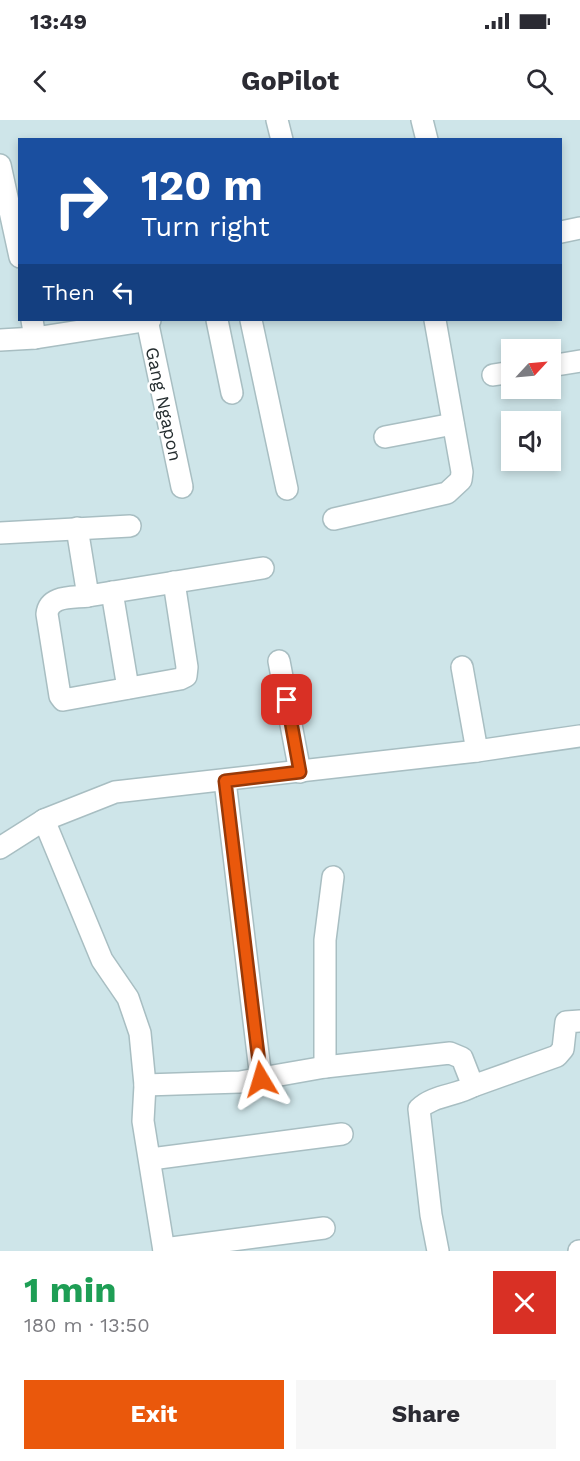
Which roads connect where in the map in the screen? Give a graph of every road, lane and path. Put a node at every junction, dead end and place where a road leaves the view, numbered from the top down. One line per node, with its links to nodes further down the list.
1 (277, 120): 3 (street)
2 (422, 120): 4 (street)
3 (282, 138)
4 (426, 138)
5 (0, 165): 8 (street)
6 (580, 228): 7 (street)
7 (562, 232)
8 (18, 248)
9 (135, 321): 14 (street)
10 (148, 321): 21 (street, Gang Ngapon)
11 (218, 321): 18 (street)
12 (251, 321): 22 (street)
13 (435, 321): 19 (street)
14 (34, 329): 15 (street)
15 (0, 340)
16 (580, 361): 17 (street)
17 (561, 364)
18 (232, 393)
19 (453, 424): 20 (street); 23 (street)
20 (386, 437)
21 (182, 487)
22 (287, 489)
23 (334, 519)
24 (130, 526): 25 (street)
25 (77, 528): 26 (street); 30 (street)
26 (0, 533)
27 (263, 568): 28 (street)
28 (174, 582): 29 (street); 33 (street)
29 (112, 592): 30 (street); 33 (street)
30 (88, 596): 33 (street)
31 (279, 661): 36 (street)
32 (462, 667): 35 (street)
33 (128, 687)
34 (580, 736): 35 (street)
35 (477, 751): 36 (street)
36 (300, 772): 37 (street)
37 (225, 781): 38 (street); 43 (street)
38 (44, 820): 39 (street); 44 (street)
39 (0, 848)
40 (333, 877): 42 (street)
41 (580, 1021): 45 (street)
42 (325, 1067): 43 (street); 45 (street)
43 (261, 1079): 44 (street)
44 (145, 1085): 47 (street)
45 (473, 1086): 50 (street)
46 (342, 1134): 47 (street)
47 (151, 1159): 49 (street)
48 (324, 1228): 49 (street)
49 (164, 1250)
50 (438, 1251)

